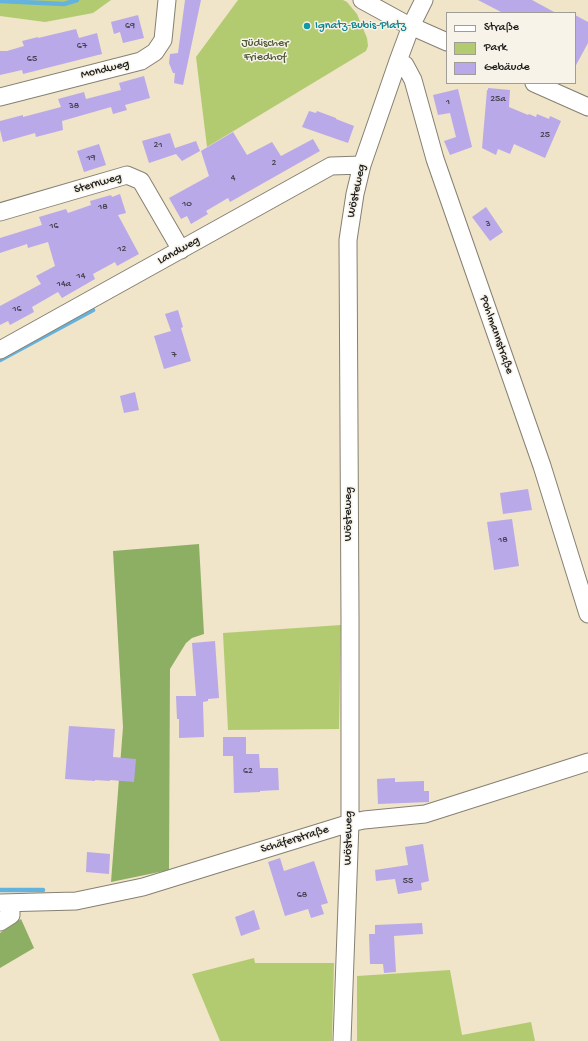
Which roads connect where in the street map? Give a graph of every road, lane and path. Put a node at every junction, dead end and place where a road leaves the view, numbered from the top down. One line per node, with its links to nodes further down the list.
1 (167, 0): 8 (street, Mondweg)
2 (362, 0): 4 (street)
3 (424, 0): 4 (street, Wösteweg)
4 (411, 26): 5 (street); 6 (street, Wösteweg)
5 (446, 42)
6 (398, 61): 10 (street, Wösteweg); 14 (street, Pohlmannstraße)
7 (536, 84): 9 (street)
8 (0, 97)
9 (588, 108)
10 (362, 165): 12 (street, Landweg); 16 (street, Wösteweg)
11 (0, 212): 12 (street, Sternweg)
12 (181, 250): 13 (street, Landweg)
13 (0, 350)
14 (588, 614)
15 (588, 762): 16 (street, Schäferstraße)
16 (350, 823): 17 (street, Schäferstraße); 19 (street, Wösteweg)
17 (6, 903): 18 (street)
18 (0, 922)
19 (342, 1041)

